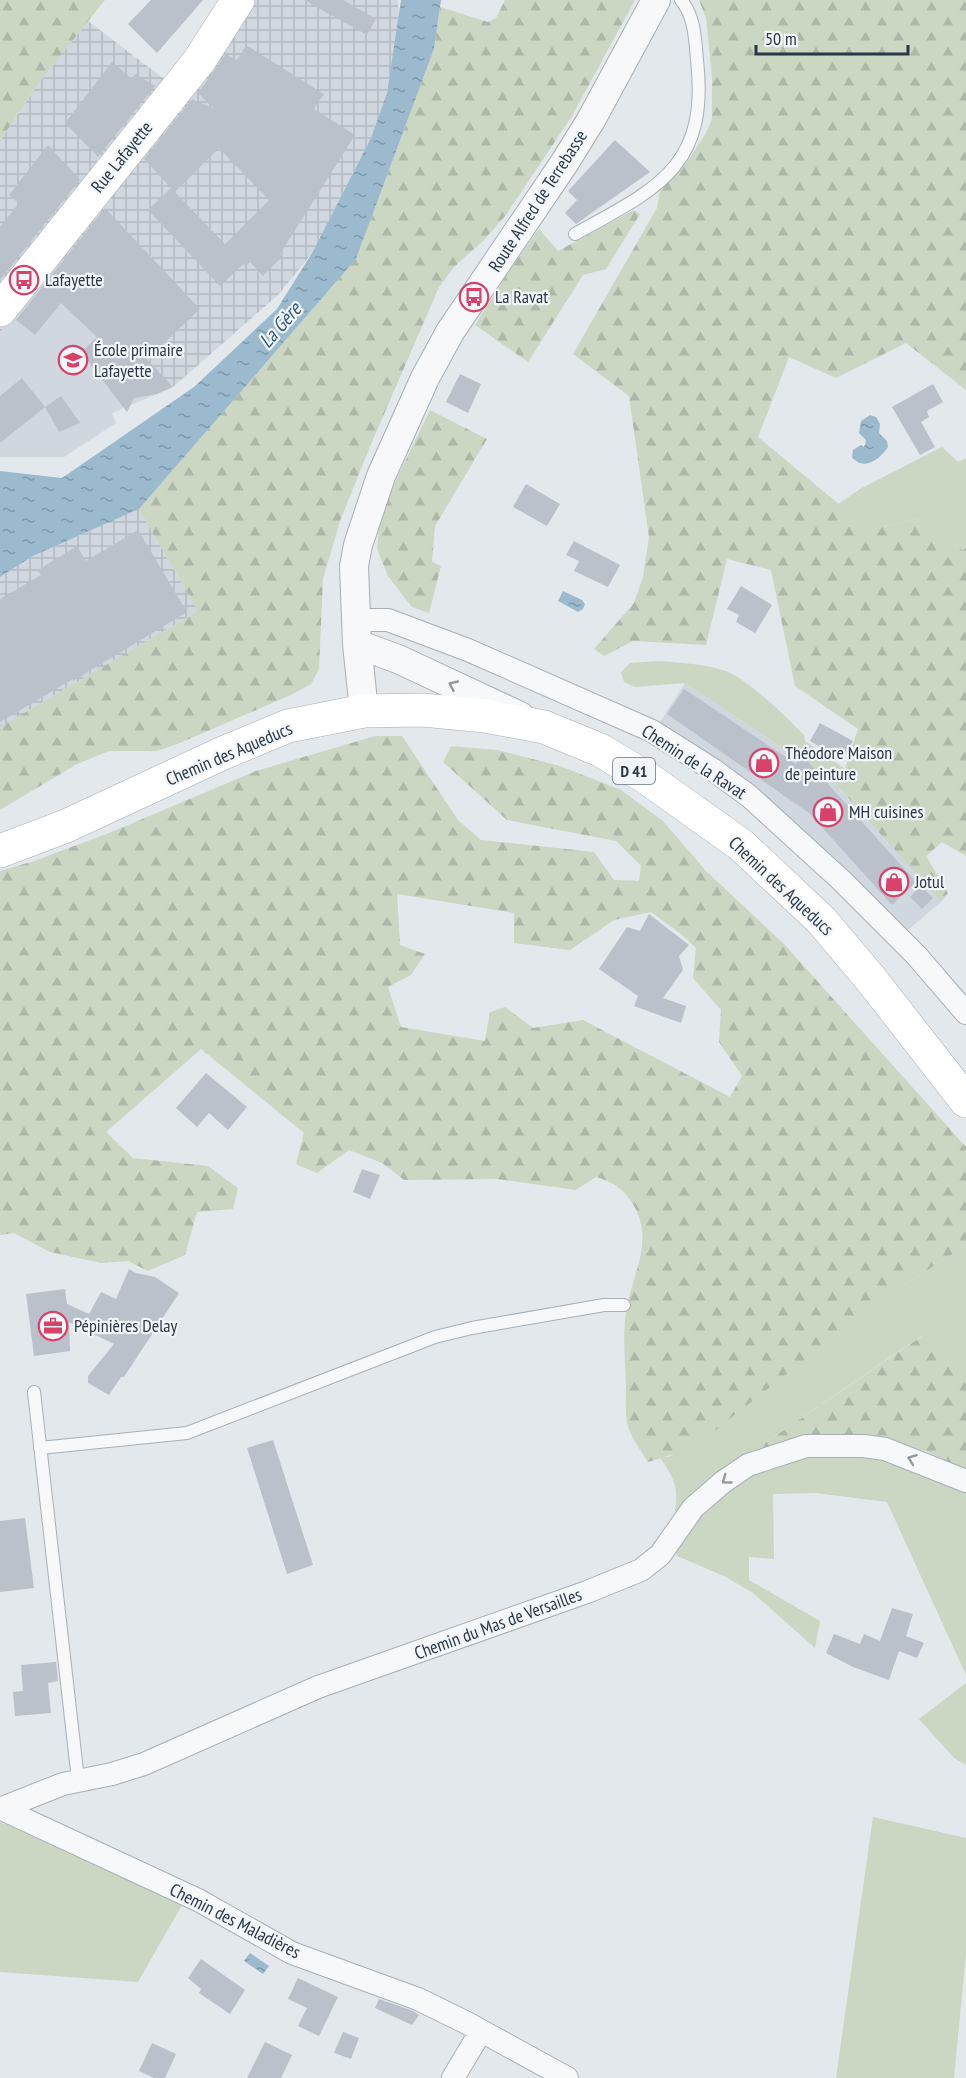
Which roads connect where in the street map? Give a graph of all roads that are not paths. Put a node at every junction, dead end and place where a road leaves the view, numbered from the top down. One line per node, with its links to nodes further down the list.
1 (238, 0): 5 (main road, Rue Lafayette)
2 (656, 0): 6 (street, Route Alfred de Terrebasse)
3 (681, 0): 4 (lane)
4 (575, 234)
5 (0, 310)
6 (356, 632): 7 (street, Route Alfred de Terrebasse); 8 (street, one-way to 6); 10 (street, Chemin de la Ravat)
7 (364, 711): 8 (main road, Chemin des Aqueducs / D 41); 9 (main road, Chemin des Aqueducs / D 41)
8 (544, 727): 11 (main road, Chemin des Aqueducs / D 41)
9 (0, 850)
10 (966, 1013)
11 (966, 1101)
12 (624, 1305): 14 (lane)
13 (34, 1392): 14 (lane)
14 (40, 1448): 16 (lane)
15 (966, 1481): 16 (street, Chemin du Mas de Versailles, one-way to 16)
16 (78, 1780): 17 (street, Chemin du Mas de Versailles)
17 (1, 1808): 18 (street, Chemin des Maladières)
18 (481, 2031): 19 (street); 20 (street, Chemin des Maladières)
19 (453, 2078)
20 (567, 2078)

